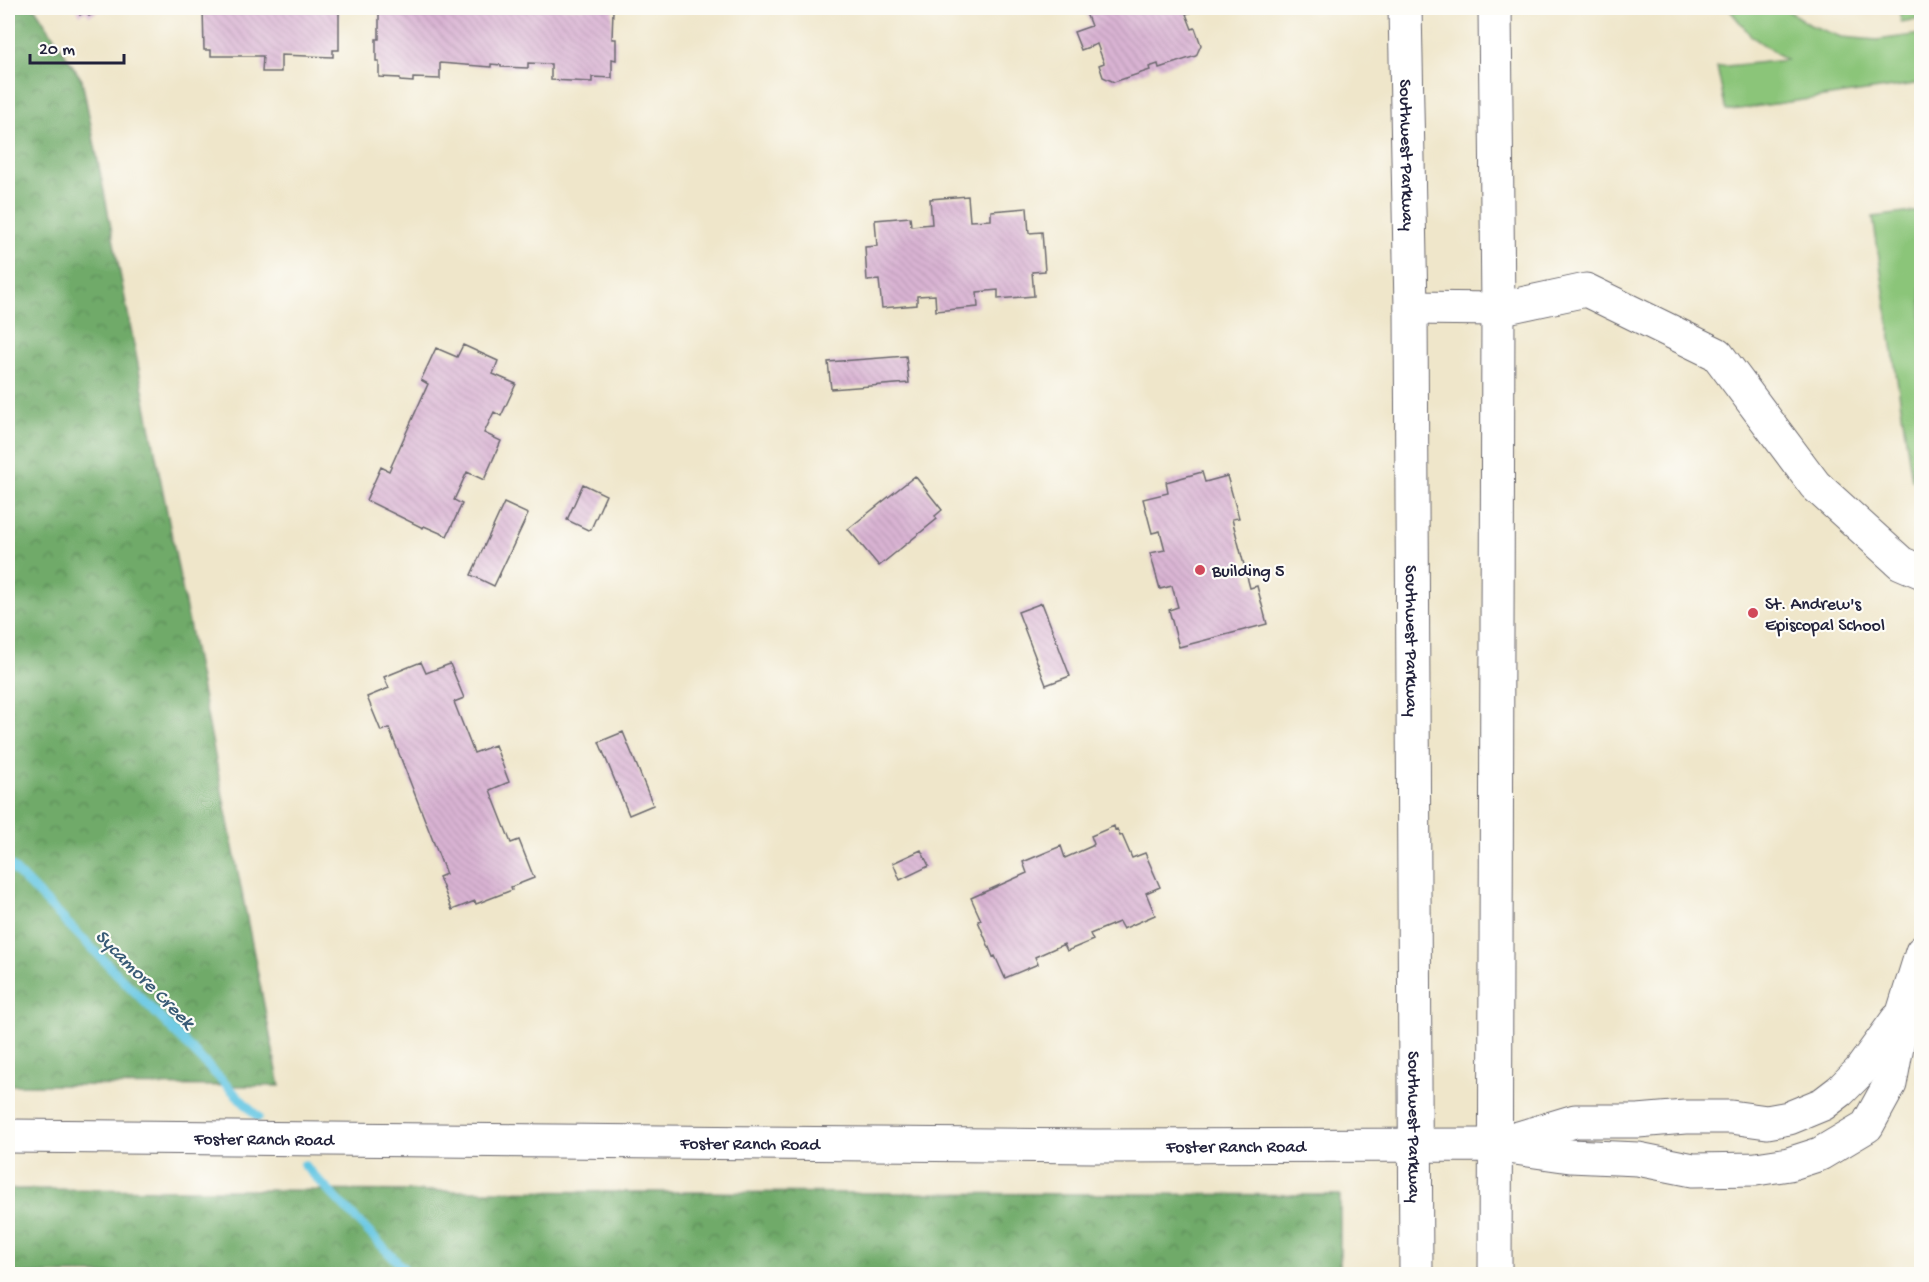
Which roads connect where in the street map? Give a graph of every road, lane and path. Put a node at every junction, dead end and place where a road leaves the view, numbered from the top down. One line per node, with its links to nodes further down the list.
1 (1405, 8): 3 (main road, Southwest Parkway)
2 (1496, 8): 4 (main road)
3 (1411, 308): 4 (main road); 9 (main road, Southwest Parkway)
4 (1498, 309): 5 (main road); 10 (main road)
5 (1922, 572)
6 (1922, 952): 7 (main road)
7 (1902, 1013): 10 (main road); 10 (main road)
8 (8, 1136): 9 (main road, Foster Ranch Road)
9 (1417, 1145): 10 (main road, Foster Ranch Road); 11 (main road, Southwest Parkway)
10 (1495, 1145): 12 (main road)
11 (1416, 1275)
12 (1495, 1275)

